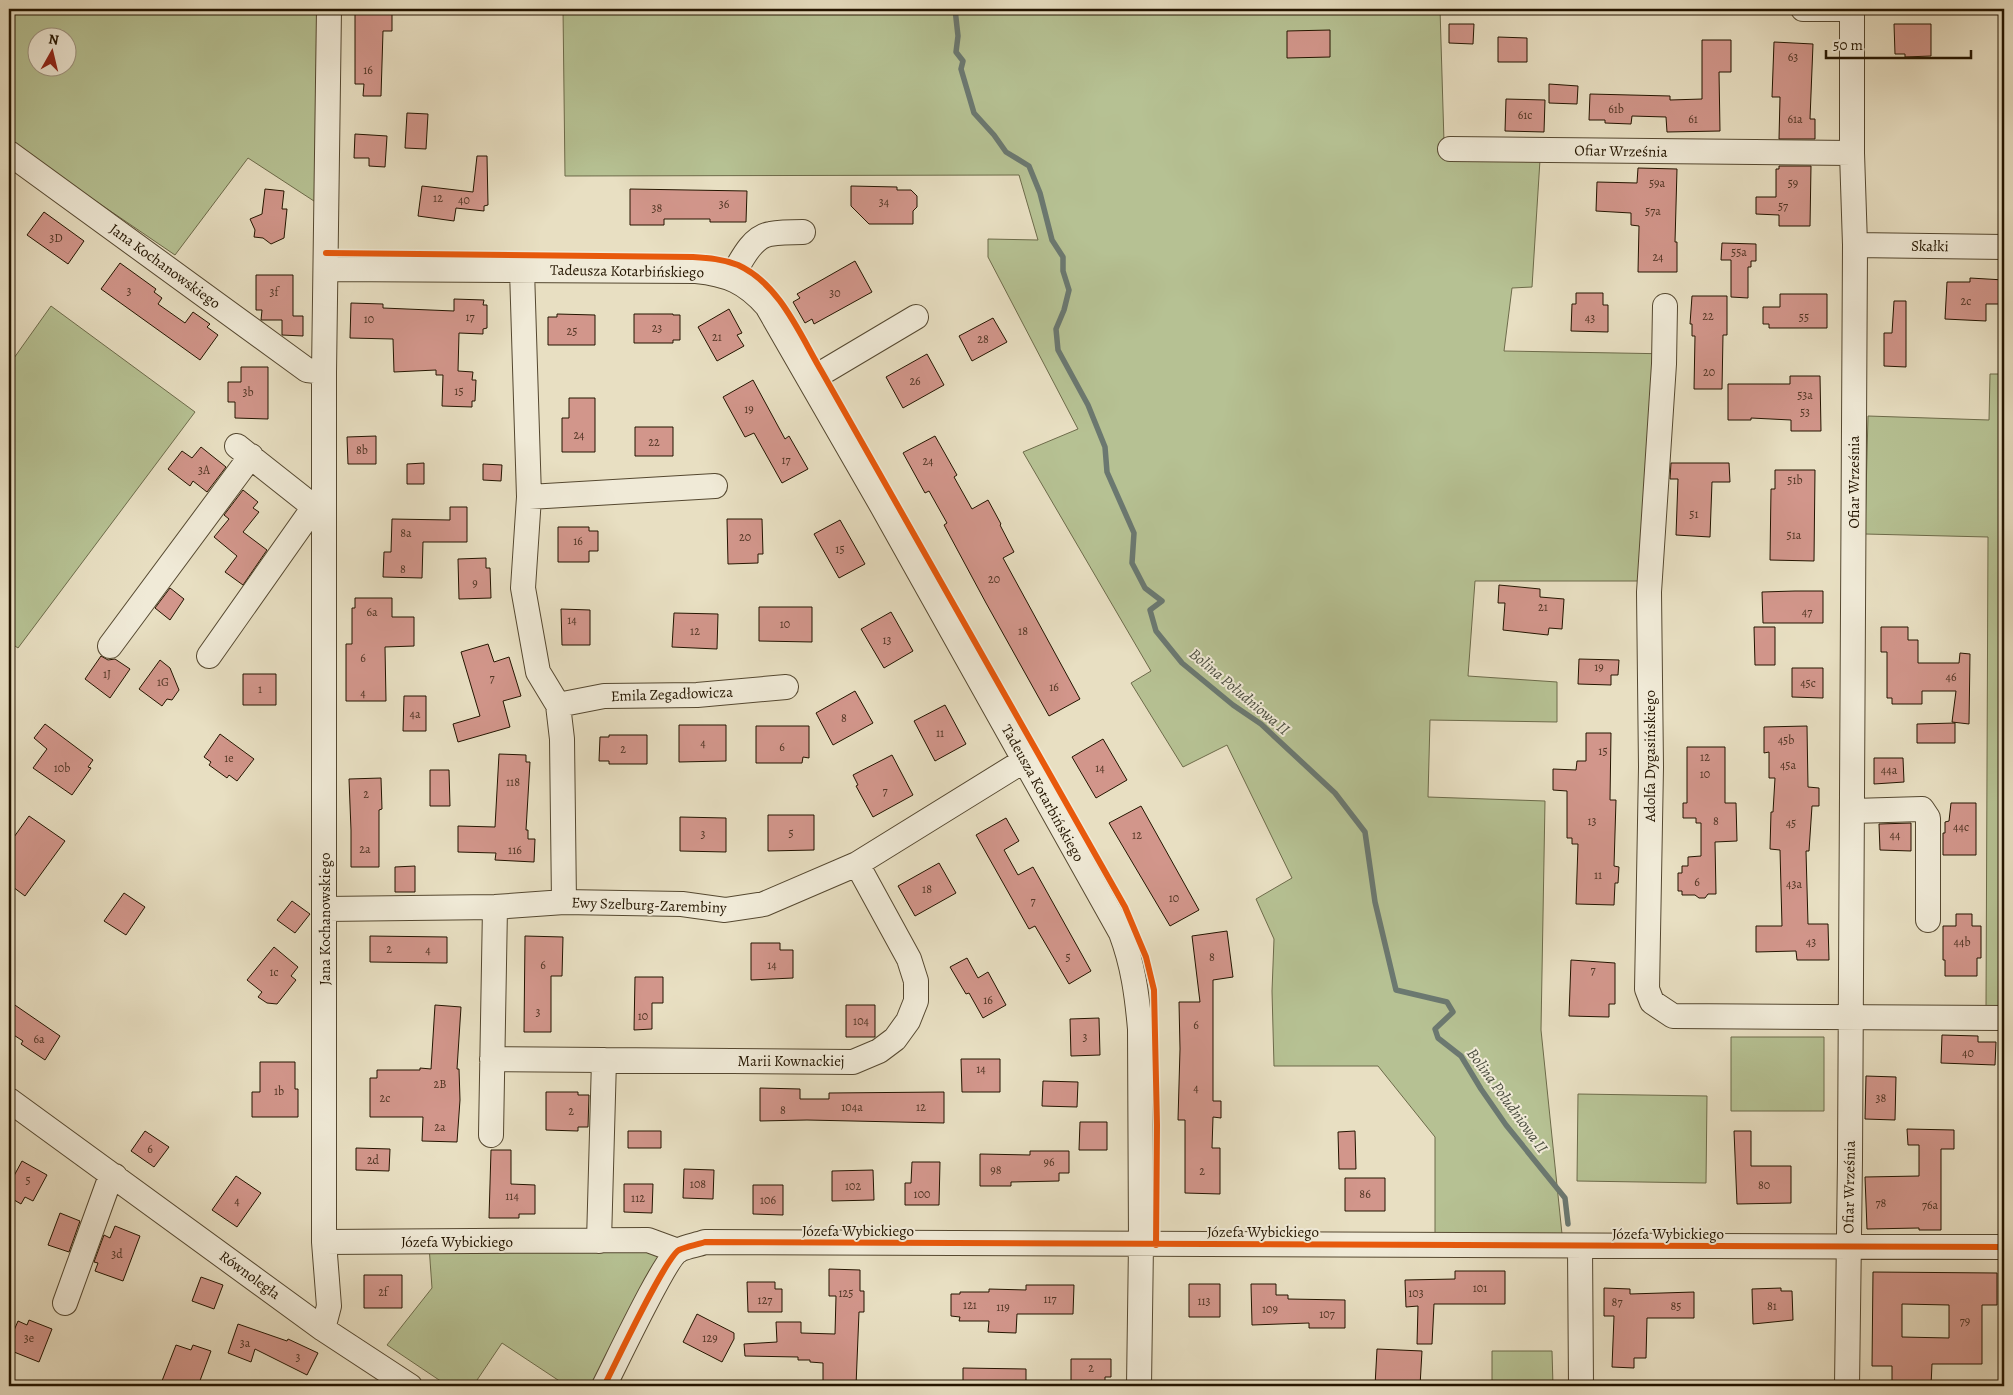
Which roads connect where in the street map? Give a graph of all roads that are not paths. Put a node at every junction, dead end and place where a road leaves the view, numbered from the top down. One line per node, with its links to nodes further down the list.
1 (329, 9): 10 (street, Jana Kochanowskiego)
2 (1803, 9): 3 (street, Ofiar Września)
3 (1852, 9): 6 (street, Ofiar Września)
4 (1450, 149): 6 (street, Ofiar Września)
5 (9, 153): 15 (street, Jana Kochanowskiego)
6 (1852, 153): 8 (street, Ofiar Września)
7 (803, 232): 12 (street)
8 (1856, 245): 9 (street, Skałki); 25 (street, Ofiar Września)
9 (2004, 247)
10 (326, 268): 11 (street, Tadeusza Kotarbińskiego); 15 (street, Jana Kochanowskiego)
11 (522, 270): 12 (street, Tadeusza Kotarbińskiego); 18 (street)
12 (731, 278): 16 (street, Tadeusza Kotarbińskiego)
13 (1665, 306): 31 (street, Adolfa Dygasińskiego)
14 (916, 316): 16 (street)
15 (324, 372): 19 (street, Jana Kochanowskiego)
16 (810, 380): 24 (street, Tadeusza Kotarbińskiego)
17 (715, 486): 18 (street)
18 (529, 497): 23 (street)
19 (319, 507): 20 (street); 21 (street); 29 (street, Jana Kochanowskiego)
20 (110, 646)
21 (209, 656)
22 (786, 688): 23 (street, Emila Zegadłowicza)
23 (558, 705): 27 (street)
24 (1025, 760): 26 (street, Ewy Szelburg-Zarembiny); 40 (street, Tadeusza Kotarbińskiego)
25 (1853, 810): 30 (street); 31 (street, Ofiar Września)
26 (857, 864): 27 (street, Ewy Szelburg-Zarembiny); 34 (street, Marii Kownackiej)
27 (564, 902): 28 (street, Ewy Szelburg-Zarembiny)
28 (495, 907): 29 (street, Ewy Szelburg-Zarembiny); 33 (street)
29 (325, 909): 39 (street, Jana Kochanowskiego)
30 (1928, 920)
31 (1850, 1017): 32 (street); 42 (street, Ofiar Września)
32 (2004, 1018)
33 (492, 1059): 34 (street, Marii Kownackiej); 36 (street)
34 (604, 1060): 38 (street)
35 (9, 1100): 37 (street, Równoległa)
36 (491, 1134)
37 (115, 1176): 45 (street); 46 (street, Równoległa)
38 (599, 1241): 39 (street, Józefa Wybickiego); 44 (street, Józefa Wybickiego)
39 (324, 1242): 46 (street, Jana Kochanowskiego)
40 (1141, 1244): 41 (street, Józefa Wybickiego); 44 (street, Józefa Wybickiego); 50 (street, Tadeusza Kotarbińskiego)
41 (1580, 1246): 42 (street, Józefa Wybickiego); 51 (street)
42 (1848, 1247): 43 (street, Józefa Wybickiego); 52 (street, Ofiar Września)
43 (2004, 1247)
44 (678, 1251): 49 (street)
45 (65, 1303)
46 (323, 1329): 47 (street, Równoległa)
47 (384, 1378): 48 (street, Równoległa)
48 (410, 1386)
49 (604, 1386)
50 (1139, 1386)
51 (1581, 1386)
52 (1847, 1386)

